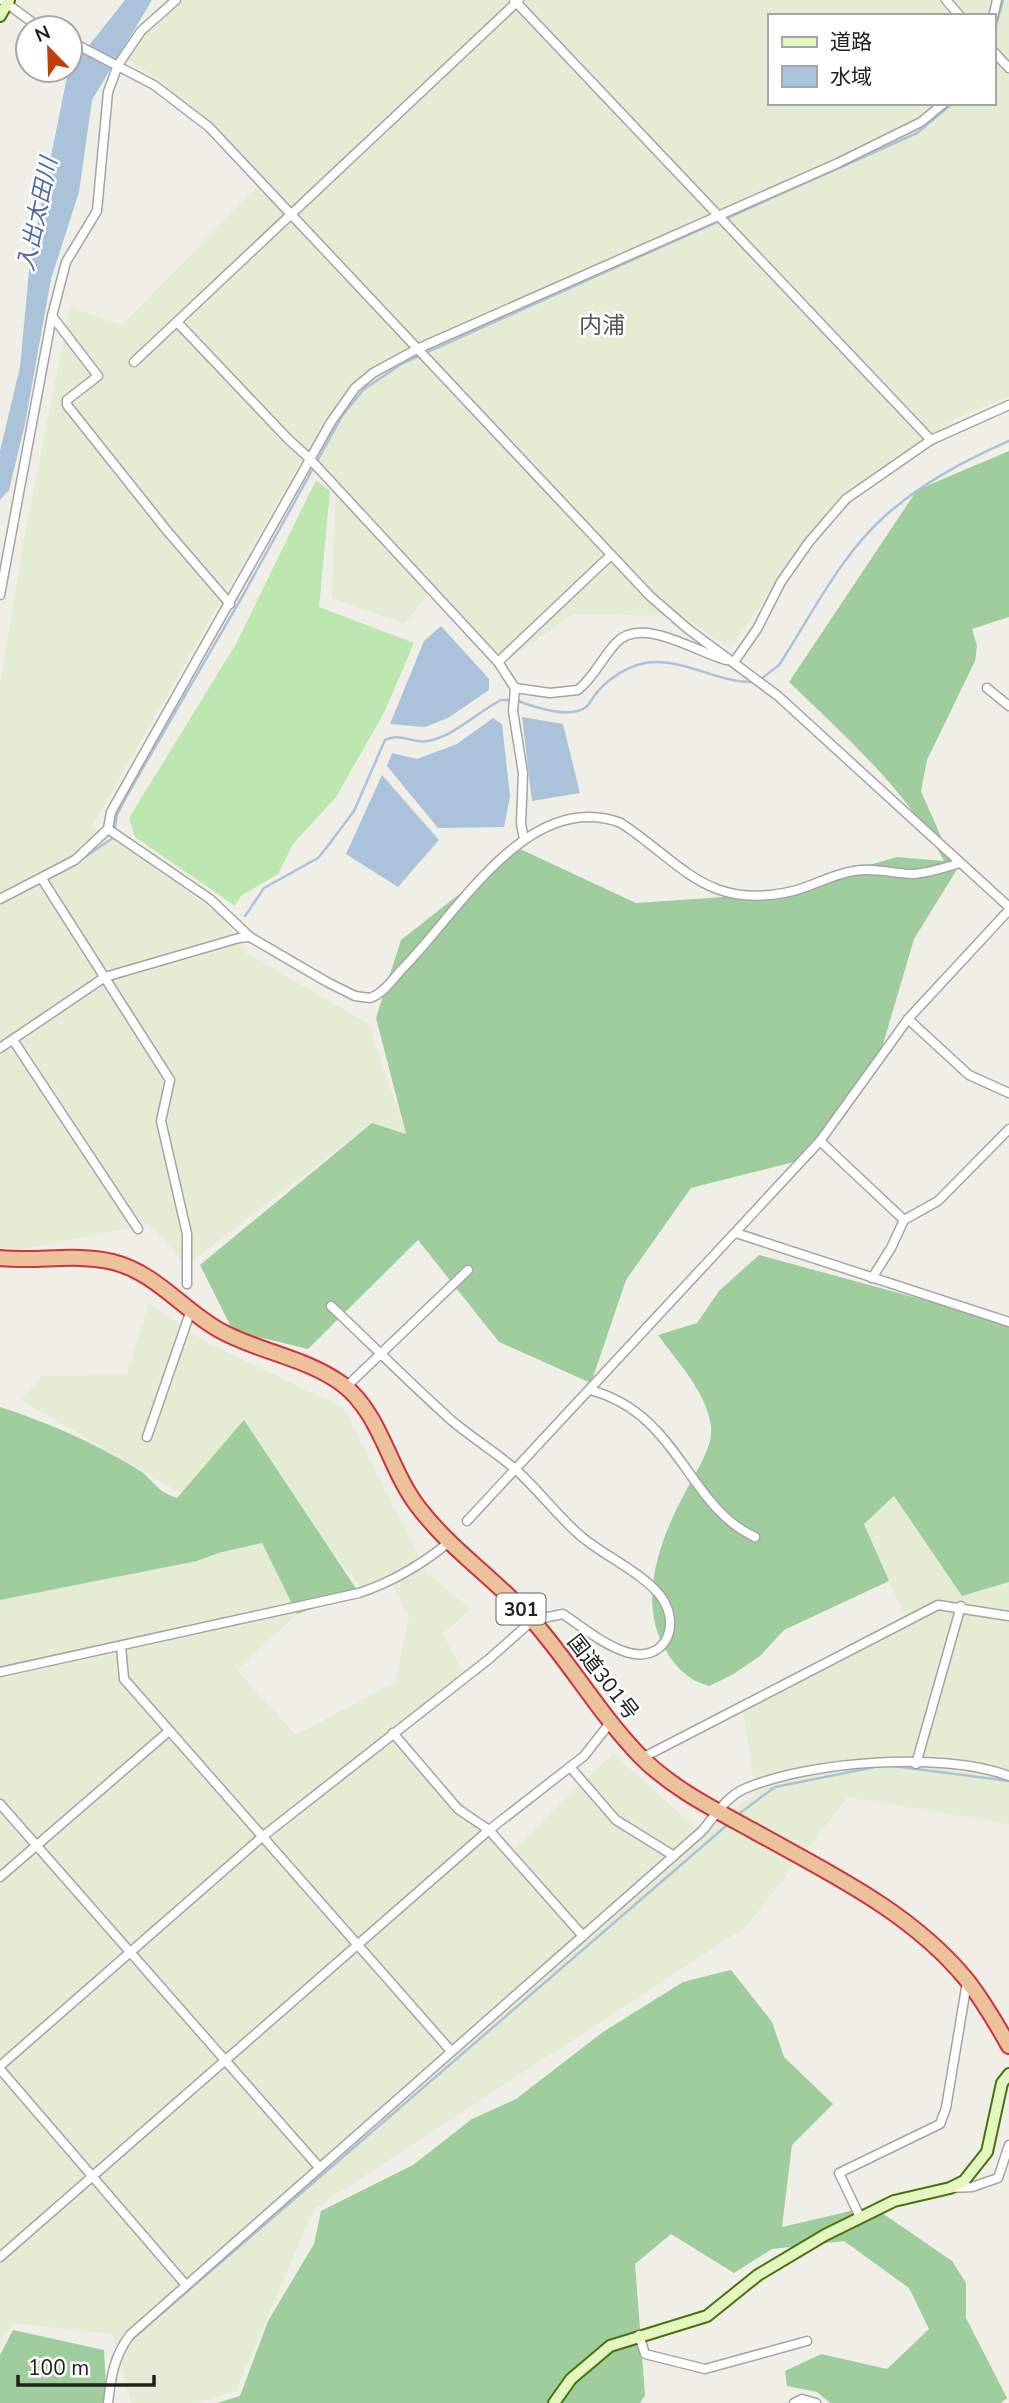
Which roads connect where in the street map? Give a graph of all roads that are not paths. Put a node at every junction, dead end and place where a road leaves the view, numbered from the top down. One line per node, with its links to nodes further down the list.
1 (176, 0): 10 (street)
2 (946, 0): 6 (street)
3 (517, 1): 13 (street); 14 (street)
4 (6, 2): 5 (street); 7 (main road)
5 (22, 14)
6 (958, 14)
7 (0, 16)
8 (84, 48): 10 (street)
9 (995, 53): 11 (street)
10 (118, 65): 13 (street); 15 (street)
11 (1009, 68)
12 (942, 105): 14 (street)
13 (290, 213): 16 (street); 17 (street)
14 (719, 215): 17 (street); 20 (street)
15 (52, 316): 23 (street); 24 (street)
16 (177, 322): 18 (street); 21 (street)
17 (417, 349): 21 (street); 22 (street)
18 (134, 362)
19 (1009, 405): 20 (street)
20 (931, 440): 26 (street)
21 (309, 458): 24 (street); 25 (street)
22 (610, 556): 25 (street); 26 (street)
23 (0, 595)
24 (230, 604): 30 (street)
25 (498, 662): 27 (street)
26 (734, 662): 27 (street); 32 (street)
27 (515, 688): 31 (street)
28 (987, 688): 29 (street)
29 (1009, 706)
30 (108, 829): 33 (street); 36 (street)
31 (524, 839): 32 (street); 36 (street)
32 (960, 863): 35 (street)
33 (42, 879): 34 (street); 37 (street)
34 (0, 899)
35 (1009, 909): 38 (street)
36 (250, 937): 37 (street)
37 (104, 977): 39 (street); 50 (street)
38 (908, 1019): 41 (street); 43 (street)
39 (13, 1040): 40 (street); 45 (street)
40 (0, 1048)
41 (1009, 1093)
42 (1009, 1129): 44 (street)
43 (820, 1141): 44 (street); 46 (street)
44 (904, 1220): 49 (street)
45 (138, 1229)
46 (736, 1233): 49 (street); 56 (street)
47 (0, 1258): 52 (highway, 国道301号 / 301)
48 (468, 1270): 54 (street)
49 (872, 1278): 53 (street)
50 (187, 1284)
51 (331, 1306): 54 (street)
52 (191, 1310): 55 (highway, 国道301号 / 301); 57 (street)
53 (1009, 1322)
54 (379, 1352): 55 (street); 58 (street)
55 (346, 1387): 61 (highway, 国道301号 / 301)
56 (590, 1390): 58 (street); 60 (street)
57 (147, 1437)
58 (515, 1469): 59 (street); 64 (street)
59 (467, 1521)
60 (755, 1537)
61 (448, 1543): 64 (highway, 国道301号 / 301); 65 (street)
62 (961, 1606): 63 (street); 70 (street); 71 (street)
63 (1009, 1616)
64 (533, 1620): 67 (highway, 国道301号 / 301); 69 (street)
65 (121, 1646): 66 (street); 68 (street)
66 (0, 1672)
67 (610, 1723): 70 (highway, 国道301号 / 301); 72 (street)
68 (169, 1731): 77 (street); 78 (street)
69 (393, 1733): 76 (street); 77 (street)
70 (642, 1758): 75 (highway, 国道301号 / 301)
71 (915, 1764): 73 (street); 75 (street)
72 (570, 1767): 76 (street); 79 (street)
73 (1009, 1776)
74 (0, 1804): 78 (street)
75 (718, 1812): 79 (street); 84 (highway, 国道301号 / 301)
76 (489, 1830): 81 (street); 82 (street)
77 (262, 1837): 82 (street); 83 (street)
78 (36, 1845): 80 (street); 83 (street)
79 (674, 1856): 81 (street)
80 (0, 1877)
81 (583, 1936): 86 (street)
82 (357, 1945): 86 (street); 87 (street)
83 (130, 1952): 87 (street); 88 (street)
84 (967, 1981): 85 (highway, 国道301号 / 301); 94 (street)
85 (1009, 2046)
86 (451, 2051): 91 (street)
87 (225, 2061): 91 (street); 92 (street)
88 (0, 2067): 92 (street)
89 (1009, 2074): 93 (main road)
90 (1009, 2145): 93 (street)
91 (318, 2166): 96 (street)
92 (92, 2176): 95 (street); 96 (street)
93 (950, 2188): 94 (main road)
94 (860, 2217): 97 (main road)
95 (0, 2257)
96 (186, 2284): 99 (street)
97 (639, 2335): 98 (street); 100 (main road)
98 (807, 2342)
99 (108, 2403)
100 (554, 2403)
101 (794, 2403): 102 (street)
102 (816, 2403)

